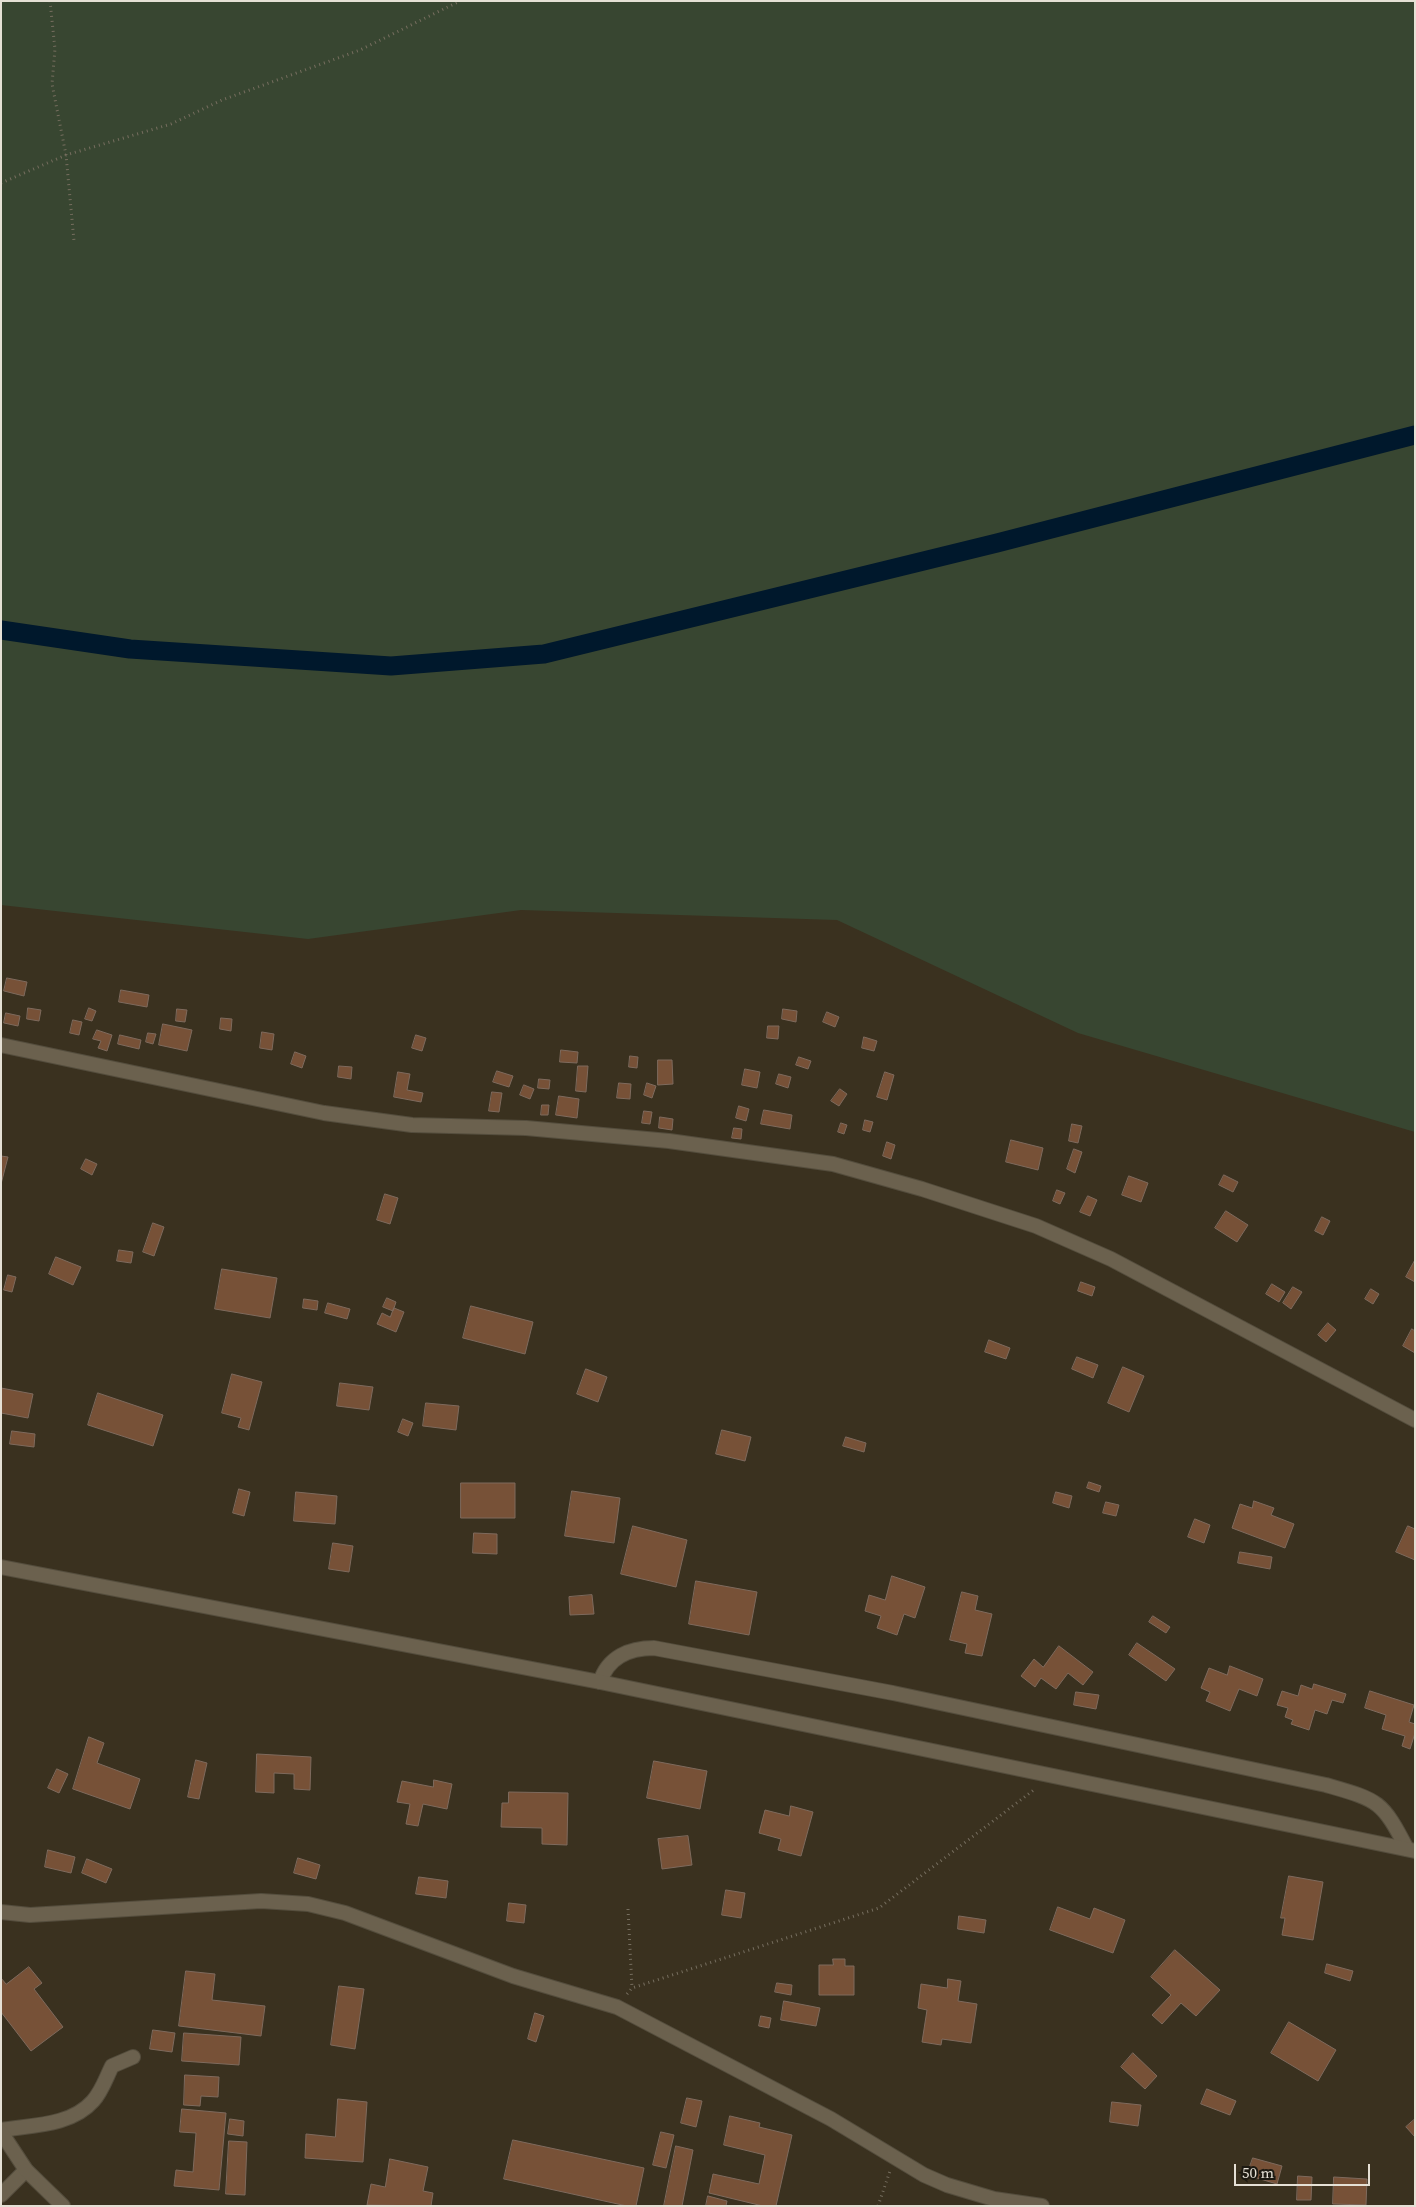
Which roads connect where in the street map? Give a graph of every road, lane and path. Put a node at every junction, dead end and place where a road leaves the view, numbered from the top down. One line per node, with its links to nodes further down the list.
1 (50, 1): 3 (path)
2 (458, 2): 3 (path)
3 (66, 155): 4 (path); 5 (path)
4 (1, 184)
5 (74, 240)
6 (1, 1045): 7 (street)
7 (1415, 1420)
8 (1, 1567): 9 (street)
9 (600, 1682): 10 (street); 11 (street)
10 (1052, 1776): 11 (street); 14 (path)
11 (1411, 1850)
12 (628, 1909): 14 (path)
13 (1, 1912): 15 (street)
14 (632, 1988): 15 (path)
15 (618, 2006): 18 (street)
16 (134, 2057): 17 (street)
17 (1, 2131): 19 (street)
18 (894, 2158): 22 (path); 23 (street)
19 (26, 2170): 20 (street); 21 (street)
20 (1, 2195)
21 (63, 2206)
22 (878, 2206)
23 (1042, 2206)

